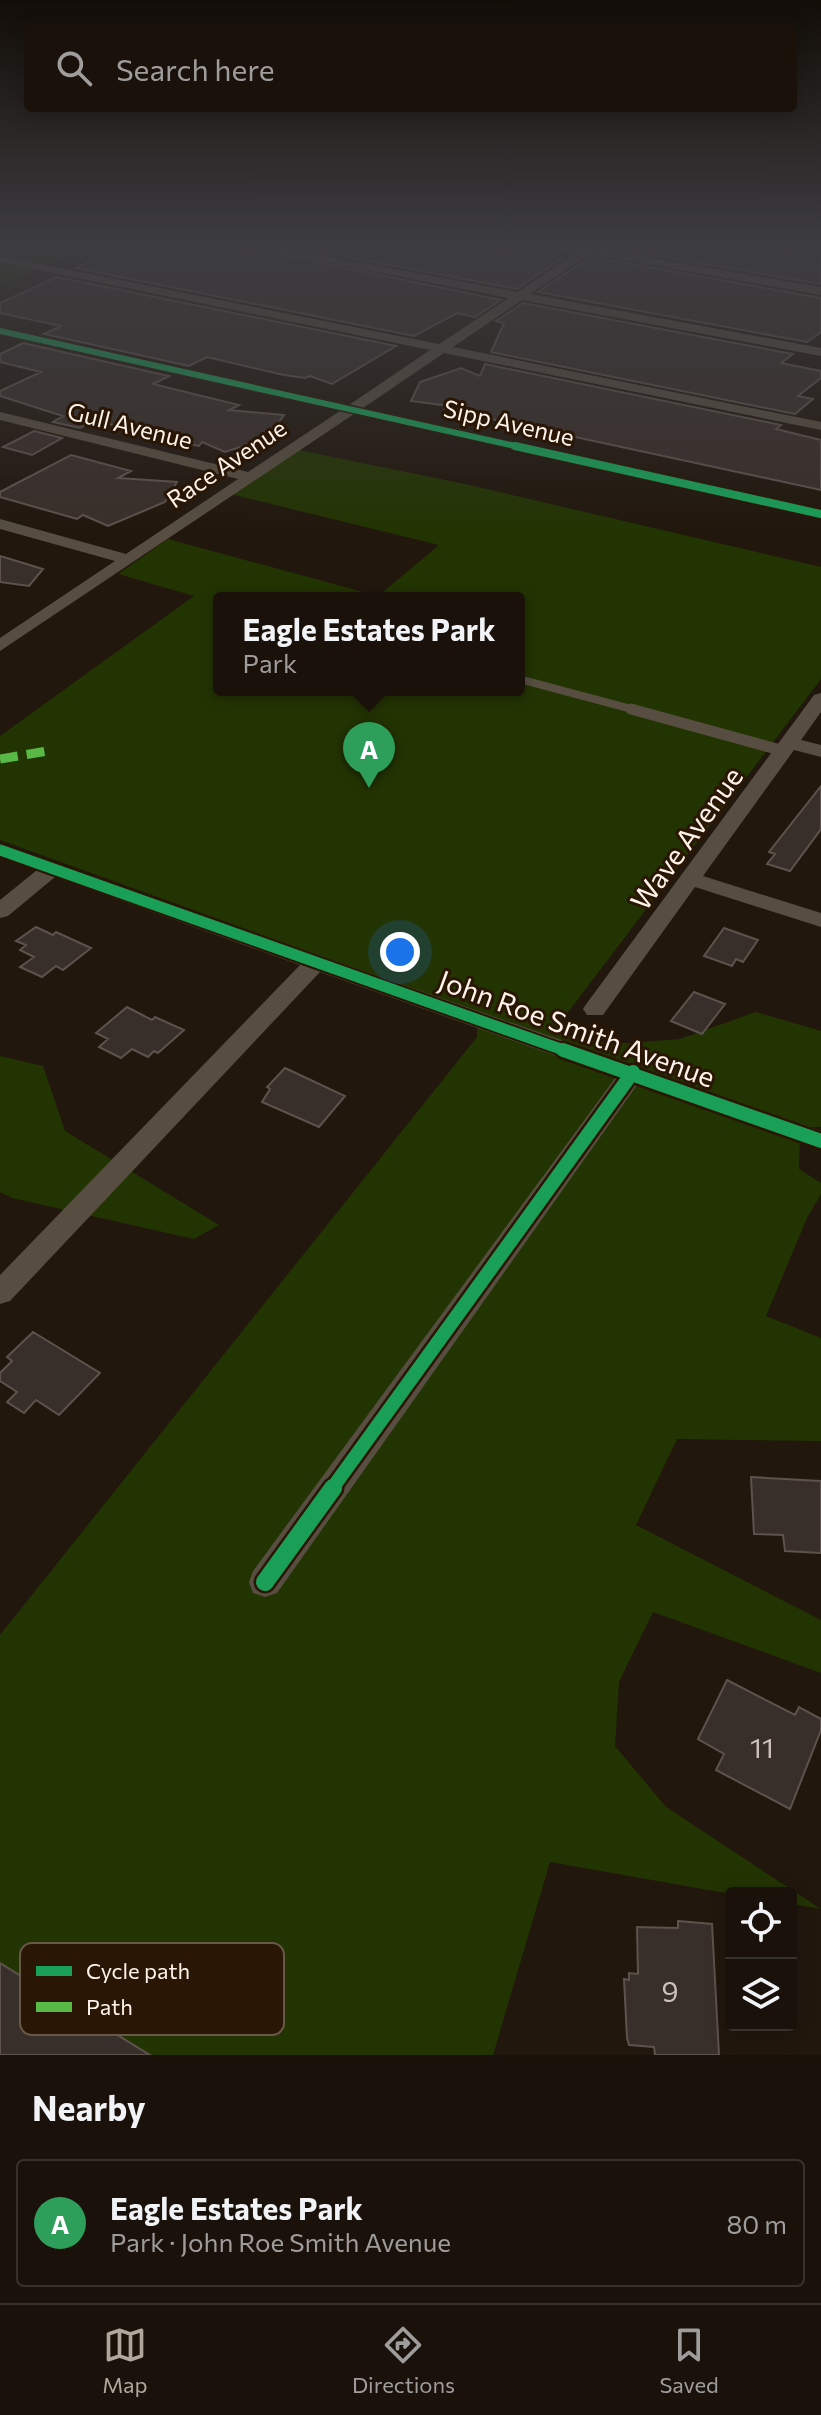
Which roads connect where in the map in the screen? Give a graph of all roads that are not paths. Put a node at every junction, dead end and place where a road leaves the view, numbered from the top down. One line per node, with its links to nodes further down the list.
1 (31, 338): 7 (street, Sipp Avenue)
2 (386, 338): 5 (street)
3 (457, 338): 5 (street, Race Avenue)
4 (745, 338): 6 (street)
5 (440, 349): 7 (street, Race Avenue); 9 (street)
6 (821, 352)
7 (350, 409): 10 (street, Race Avenue); 11 (street, Sipp Avenue)
8 (0, 416): 10 (street, Gull Avenue)
9 (821, 426)
10 (249, 477): 13 (street, Race Avenue)
11 (821, 514)
12 (0, 524): 13 (street)
13 (126, 559): 14 (street, Race Avenue)
14 (0, 646)
15 (525, 681): 17 (lane)
16 (821, 699): 17 (street, Wave Avenue)
17 (787, 747): 18 (street); 21 (street, Wave Avenue)
18 (821, 751)
19 (0, 850): 20 (street, John Roe Smith Avenue)
20 (53, 868): 22 (street); 24 (street, John Roe Smith Avenue)
21 (692, 879): 23 (street); 25 (street, Wave Avenue)
22 (0, 911)
23 (821, 920)
24 (316, 962): 26 (street, John Roe Smith Avenue); 28 (street)
25 (595, 1009)
26 (633, 1072): 27 (street, John Roe Smith Avenue); 29 (street)
27 (821, 1141)
28 (0, 1293)
29 (265, 1582)

